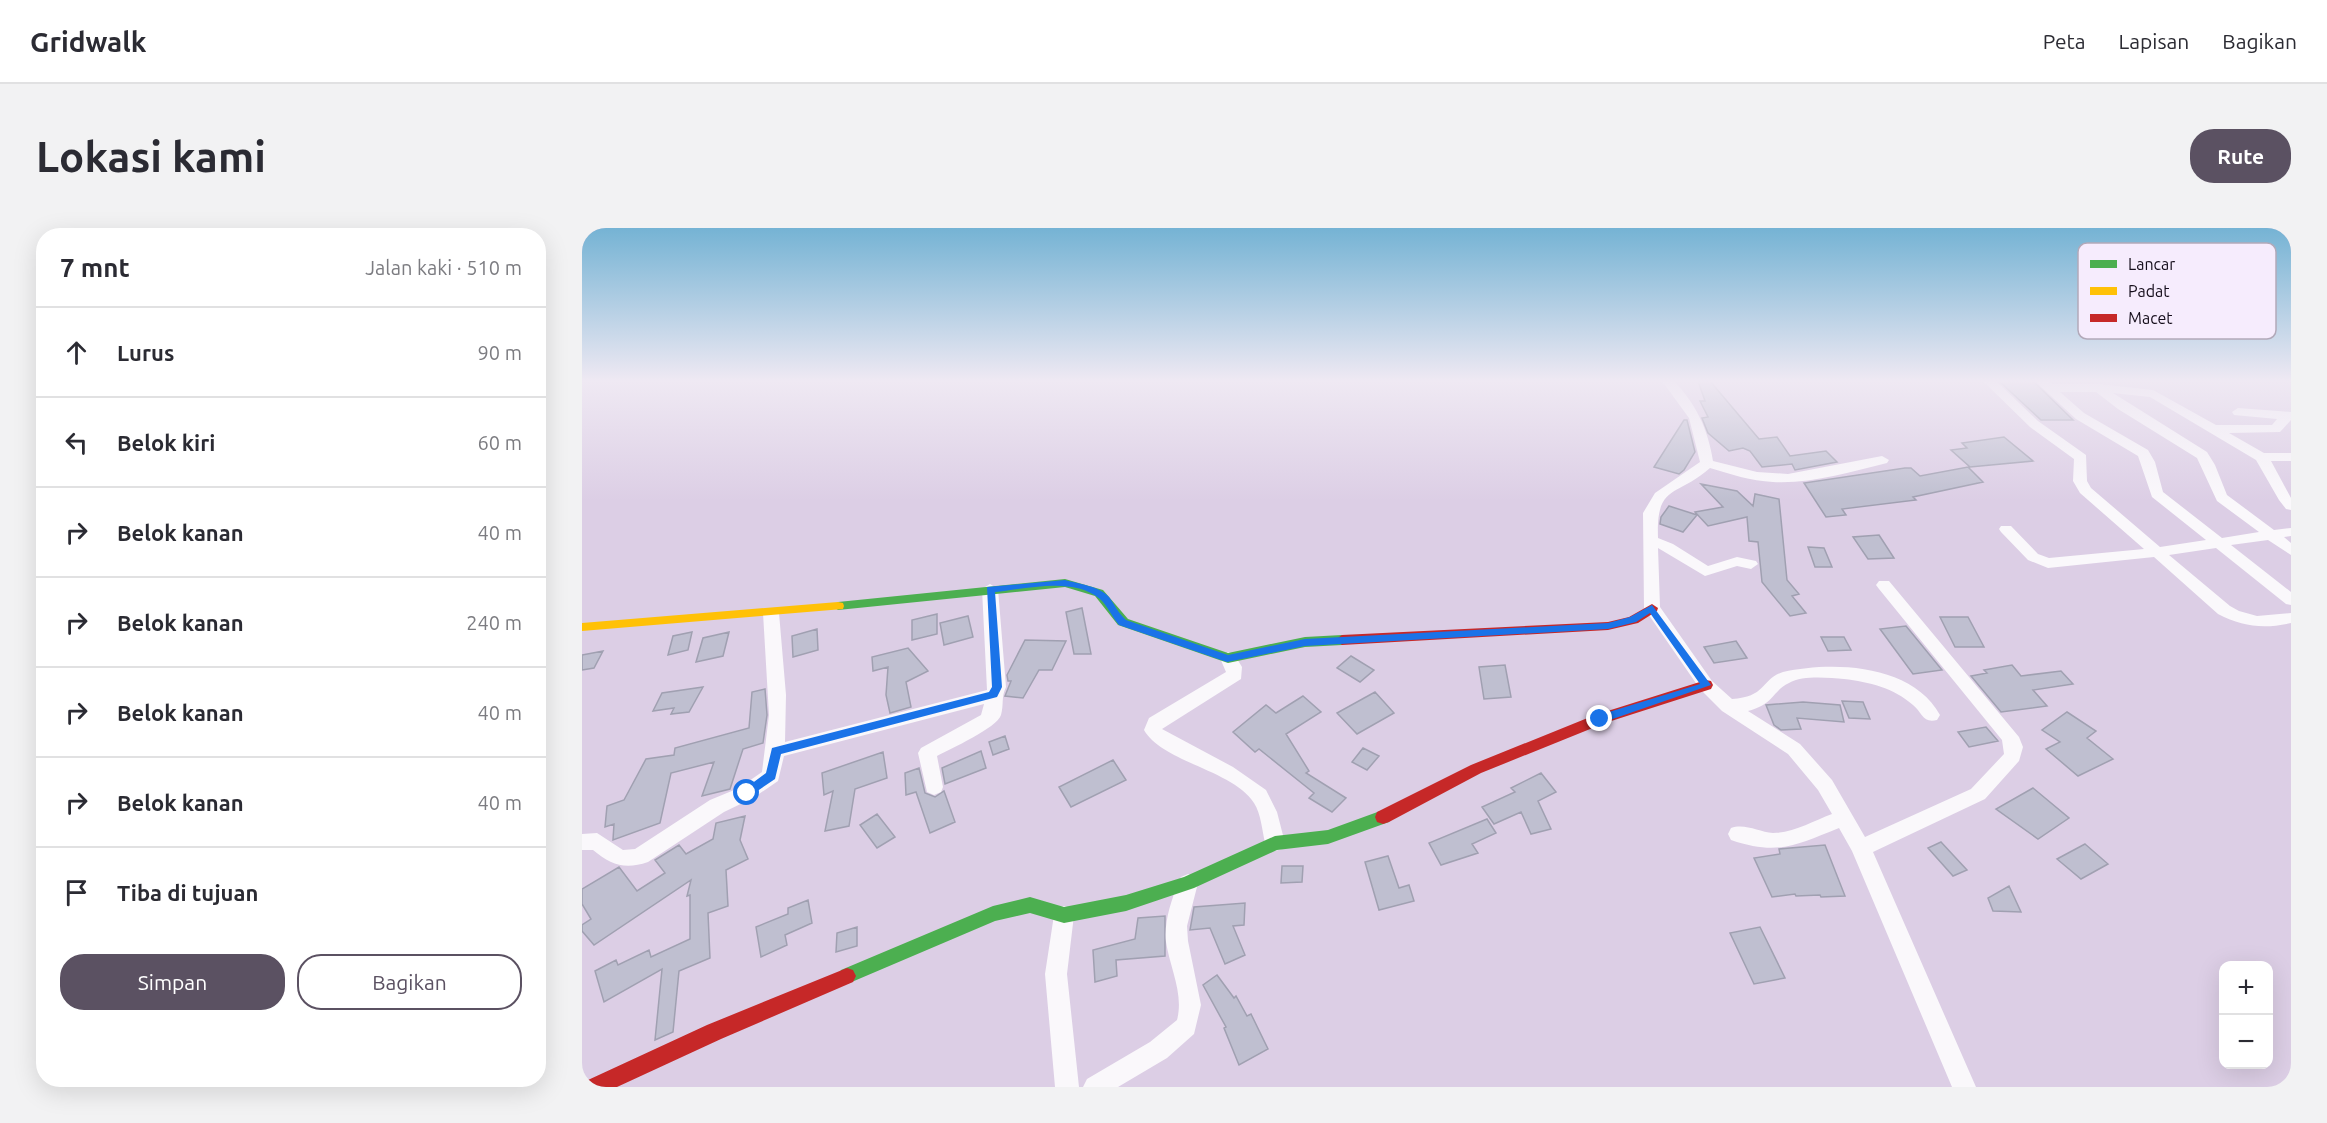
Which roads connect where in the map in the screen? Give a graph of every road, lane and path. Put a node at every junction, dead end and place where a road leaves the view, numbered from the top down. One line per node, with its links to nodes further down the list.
1 (1697, 421): 13 (street)
2 (2031, 421): 21 (street)
3 (2088, 421): 19 (street)
4 (2147, 421): 17 (street)
5 (2202, 421): 8 (street)
6 (2256, 421): 9 (street)
7 (2285, 421): 9 (street)
8 (2216, 429): 9 (street); 10 (street)
9 (2271, 429)
10 (2261, 457): 11 (street); 14 (street)
11 (2291, 457)
12 (1882, 460): 13 (street)
13 (1707, 463): 18 (street)
14 (2291, 506)
15 (2006, 529): 21 (street)
16 (2291, 532): 17 (street)
17 (2271, 535): 19 (street); 20 (street)
18 (1652, 541): 22 (street); 26 (street)
19 (2219, 543): 21 (street); 25 (street)
20 (2291, 550)
21 (2158, 552): 28 (street)
22 (1751, 564)
23 (1884, 585): 41 (street)
24 (990, 589): 27 (street); 30 (street); 32 (street)
25 (2291, 600)
26 (1652, 608): 30 (street); 31 (street)
27 (771, 614): 29 (street); 35 (street)
28 (2291, 618)
29 (583, 628)
30 (1227, 658): 40 (street)
31 (1706, 685): 33 (street); 40 (street)
32 (993, 695): 35 (street); 36 (street)
33 (1728, 706): 34 (street); 37 (street)
34 (1931, 715)
35 (776, 751): 39 (street)
36 (934, 787)
37 (1842, 818): 38 (street); 41 (street)
38 (1738, 834)
39 (582, 843)
40 (1275, 843): 42 (street)
41 (1861, 848): 47 (street)
42 (1188, 883): 43 (street); 46 (street)
43 (1064, 915): 44 (street); 45 (street)
44 (595, 1087)
45 (1067, 1087)
46 (1095, 1087)
47 (1964, 1087)

